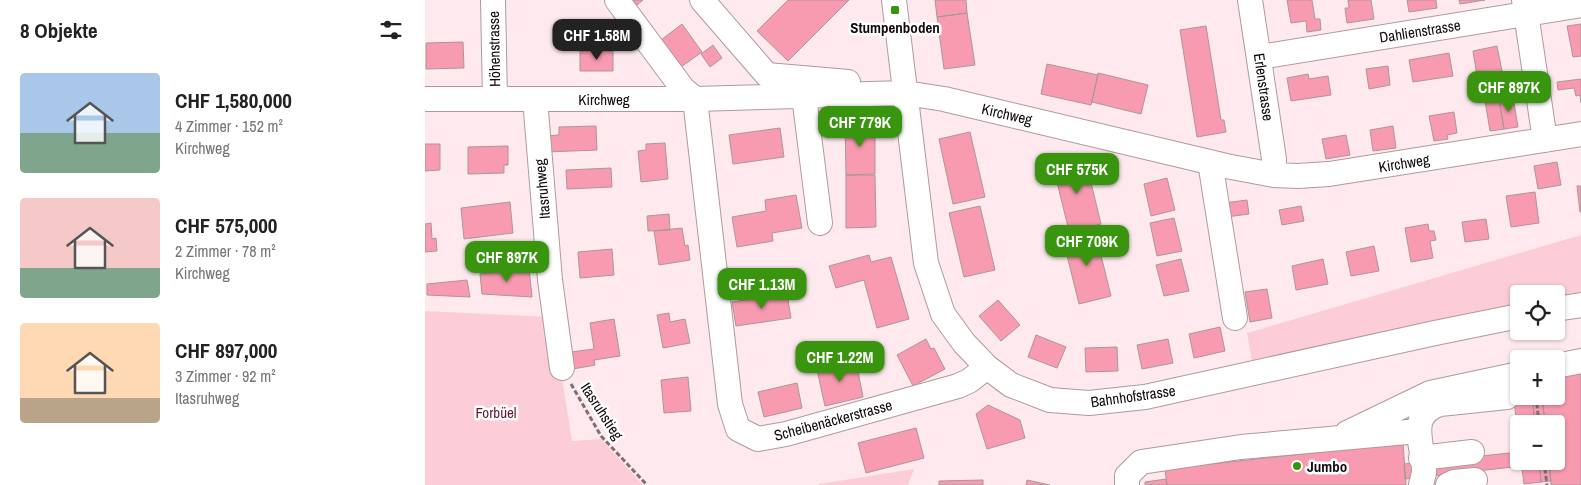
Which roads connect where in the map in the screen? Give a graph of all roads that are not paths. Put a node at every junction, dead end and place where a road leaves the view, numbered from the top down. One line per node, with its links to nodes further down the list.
1 (493, 0): 13 (street, Höhenstrasse)
2 (617, 0): 15 (street)
3 (702, 0): 10 (street)
4 (893, 0): 9 (street, Bahnhofstrasse)
5 (1250, 0): 8 (street, Erlenstrasse)
6 (1581, 5): 7 (street, Dahlienstrasse)
7 (1525, 7): 8 (street, Dahlienstrasse); 17 (street)
8 (1260, 57): 19 (street, Erlenstrasse)
9 (906, 93): 10 (street, Kirchweg); 18 (street, Kirchweg); 27 (street, Bahnhofstrasse)
10 (853, 95): 11 (street, Kirchweg)
11 (804, 96): 15 (street, Kirchweg); 20 (street)
12 (425, 99): 13 (street, Kirchweg)
13 (495, 99): 14 (street, Kirchweg)
14 (535, 99): 15 (street, Kirchweg); 28 (street, Itasruhweg)
15 (695, 99): 27 (street, Scheibenäckerstrasse)
16 (1581, 134): 17 (street, Kirchweg)
17 (1545, 140): 19 (street, Kirchweg)
18 (1210, 162): 19 (street, Kirchweg); 23 (street)
19 (1274, 175)
20 (819, 223)
21 (1581, 305): 22 (street)
22 (1565, 308)
23 (1235, 318)
24 (1510, 318): 27 (street, Bahnhofstrasse)
25 (1581, 361): 26 (street)
26 (1565, 364)
27 (987, 367)
28 (562, 368)
29 (1510, 376): 32 (street)
30 (1507, 397): 31 (street)
31 (1418, 431): 32 (street); 34 (street)
32 (1332, 440): 36 (street)
33 (1472, 452): 34 (street)
34 (1425, 475)
35 (1475, 480): 37 (street)
36 (1127, 485)
37 (1449, 485)

